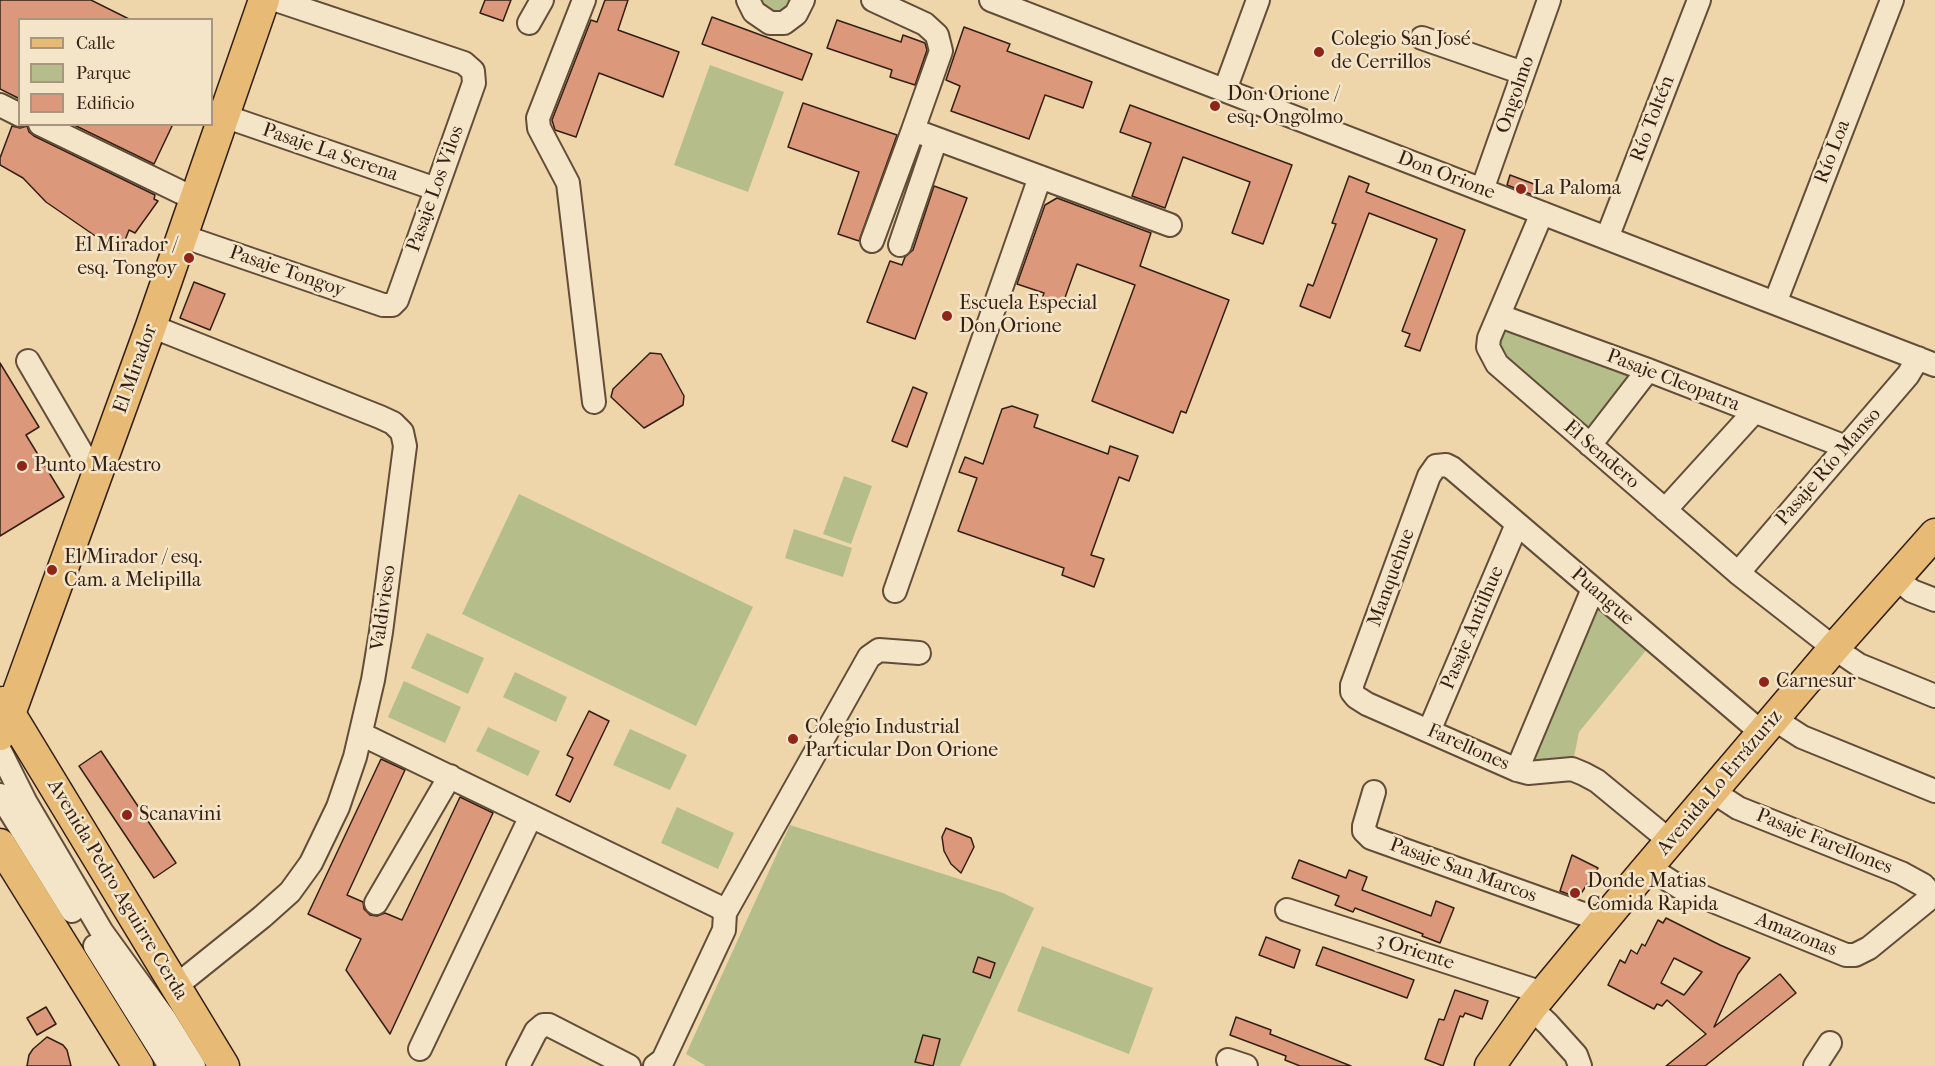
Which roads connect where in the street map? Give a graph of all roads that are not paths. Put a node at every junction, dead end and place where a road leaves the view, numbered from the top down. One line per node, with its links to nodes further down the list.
1 (264, 0): 19 (main road, El Mirador)
2 (276, 0): 24 (street, Pasaje Los Vilos)
3 (542, 0): 13 (street)
4 (584, 0): 40 (street)
5 (748, 0): 6 (street)
6 (803, 0)
7 (873, 0): 21 (street)
8 (1258, 0): 16 (street)
9 (1549, 0): 15 (street, Ongolmo)
10 (1699, 0): 30 (street, Río Toltén)
11 (1892, 0): 33 (street, Río Loa)
12 (1004, 2): 16 (street, Don Orione)
13 (529, 23)
14 (1422, 39): 15 (street)
15 (1523, 73): 25 (street, Ongolmo)
16 (1225, 90): 25 (street, Don Orione)
17 (0, 105): 18 (street)
18 (18, 114)
19 (224, 116): 24 (street, Pasaje La Serena); 26 (main road, El Mirador)
20 (44, 126): 26 (street)
21 (913, 130): 22 (street); 31 (street)
22 (936, 139): 23 (street); 32 (street)
23 (1040, 177): 28 (street); 52 (street)
24 (436, 189): 34 (street, Pasaje Los Vilos)
25 (1482, 190): 27 (street, Don Orione)
26 (195, 199): 29 (main road, El Mirador)
27 (1542, 213): 30 (street, Don Orione); 35 (street, El Sendero)
28 (1170, 225)
29 (182, 236): 34 (street, Pasaje Tongoy); 36 (main road, El Mirador)
30 (1607, 238): 33 (street, Don Orione)
31 (872, 241)
32 (900, 245)
33 (1775, 303): 38 (street, Don Orione)
34 (392, 305)
35 (1500, 316): 39 (street, Pasaje Cleopatra); 42 (street, El Sendero)
36 (151, 326): 45 (main road, El Mirador); 63 (street, Valdivieso)
37 (28, 361): 45 (street)
38 (1926, 362): 43 (street, Pasaje Río Manso)
39 (1648, 370): 41 (street, Pasaje Cleopatra); 42 (street)
40 (594, 402)
41 (1754, 411): 43 (street, Pasaje Cleopatra); 46 (street)
42 (1590, 446): 46 (street, El Sendero)
43 (1846, 447): 49 (street, Pasaje Río Manso)
44 (1442, 465): 47 (street, Puangue); 59 (street, Manquehue)
45 (97, 474): 56 (main road, El Mirador)
46 (1665, 510): 49 (street, El Sendero)
47 (1517, 524): 51 (street, Puangue); 62 (street, Pasaje Antilhue)
48 (1935, 534): 50 (main road, Avenida Lo Errázuriz)
49 (1738, 573): 54 (street, El Sendero)
50 (1897, 579): 53 (street); 54 (main road, Avenida Lo Errázuriz)
51 (1593, 589): 61 (street, Puangue); 65 (street)
52 (895, 591)
53 (1935, 600)
54 (1834, 648): 58 (street, El Sendero); 61 (main road, Avenida Lo Errázuriz)
55 (919, 653): 78 (street)
56 (30, 658): 57 (main road); 60 (main road, El Mirador)
57 (0, 670)
58 (1935, 696)
59 (1356, 697): 62 (street, Farellones)
60 (3, 715): 80 (main road, Avenida Pedro Aguirre Cerda)
61 (1768, 726): 67 (main road, Avenida Lo Errázuriz); 68 (street, Puangue)
62 (1429, 731): 65 (street, Farellones)
63 (361, 734): 66 (street); 80 (street, Valdivieso)
64 (0, 751): 86 (street)
65 (1517, 770): 72 (street, Farellones)
66 (450, 776): 71 (street); 76 (street)
67 (1712, 791): 72 (main road, Avenida Lo Errázuriz); 75 (street, Pasaje Farellones)
68 (1935, 791)
69 (1374, 792): 79 (street, Pasaje San Marcos)
70 (0, 795): 85 (street)
71 (531, 816): 78 (street); 83 (street)
72 (1670, 841): 74 (main road, Avenida Lo Errázuriz)
73 (0, 844): 84 (main road)
74 (1648, 867): 75 (street, Amazonas); 79 (main road, Avenida Lo Errázuriz)
75 (1934, 895)
76 (376, 903)
77 (1287, 910): 81 (street, 3 Oriente)
78 (725, 913): 90 (street)
79 (1603, 921): 81 (main road, Avenida Lo Errázuriz)
80 (176, 986): 87 (main road, Avenida Pedro Aguirre Cerda)
81 (1537, 1000): 91 (main road, Avenida Lo Errázuriz); 92 (street)
82 (1830, 1043): 93 (street)
83 (420, 1049)
84 (138, 1066)
85 (170, 1066)
86 (194, 1066)
87 (224, 1066)
88 (518, 1066): 89 (street)
89 (629, 1066)
90 (655, 1066)
91 (1490, 1066)
92 (1580, 1066)
93 (1815, 1066)

